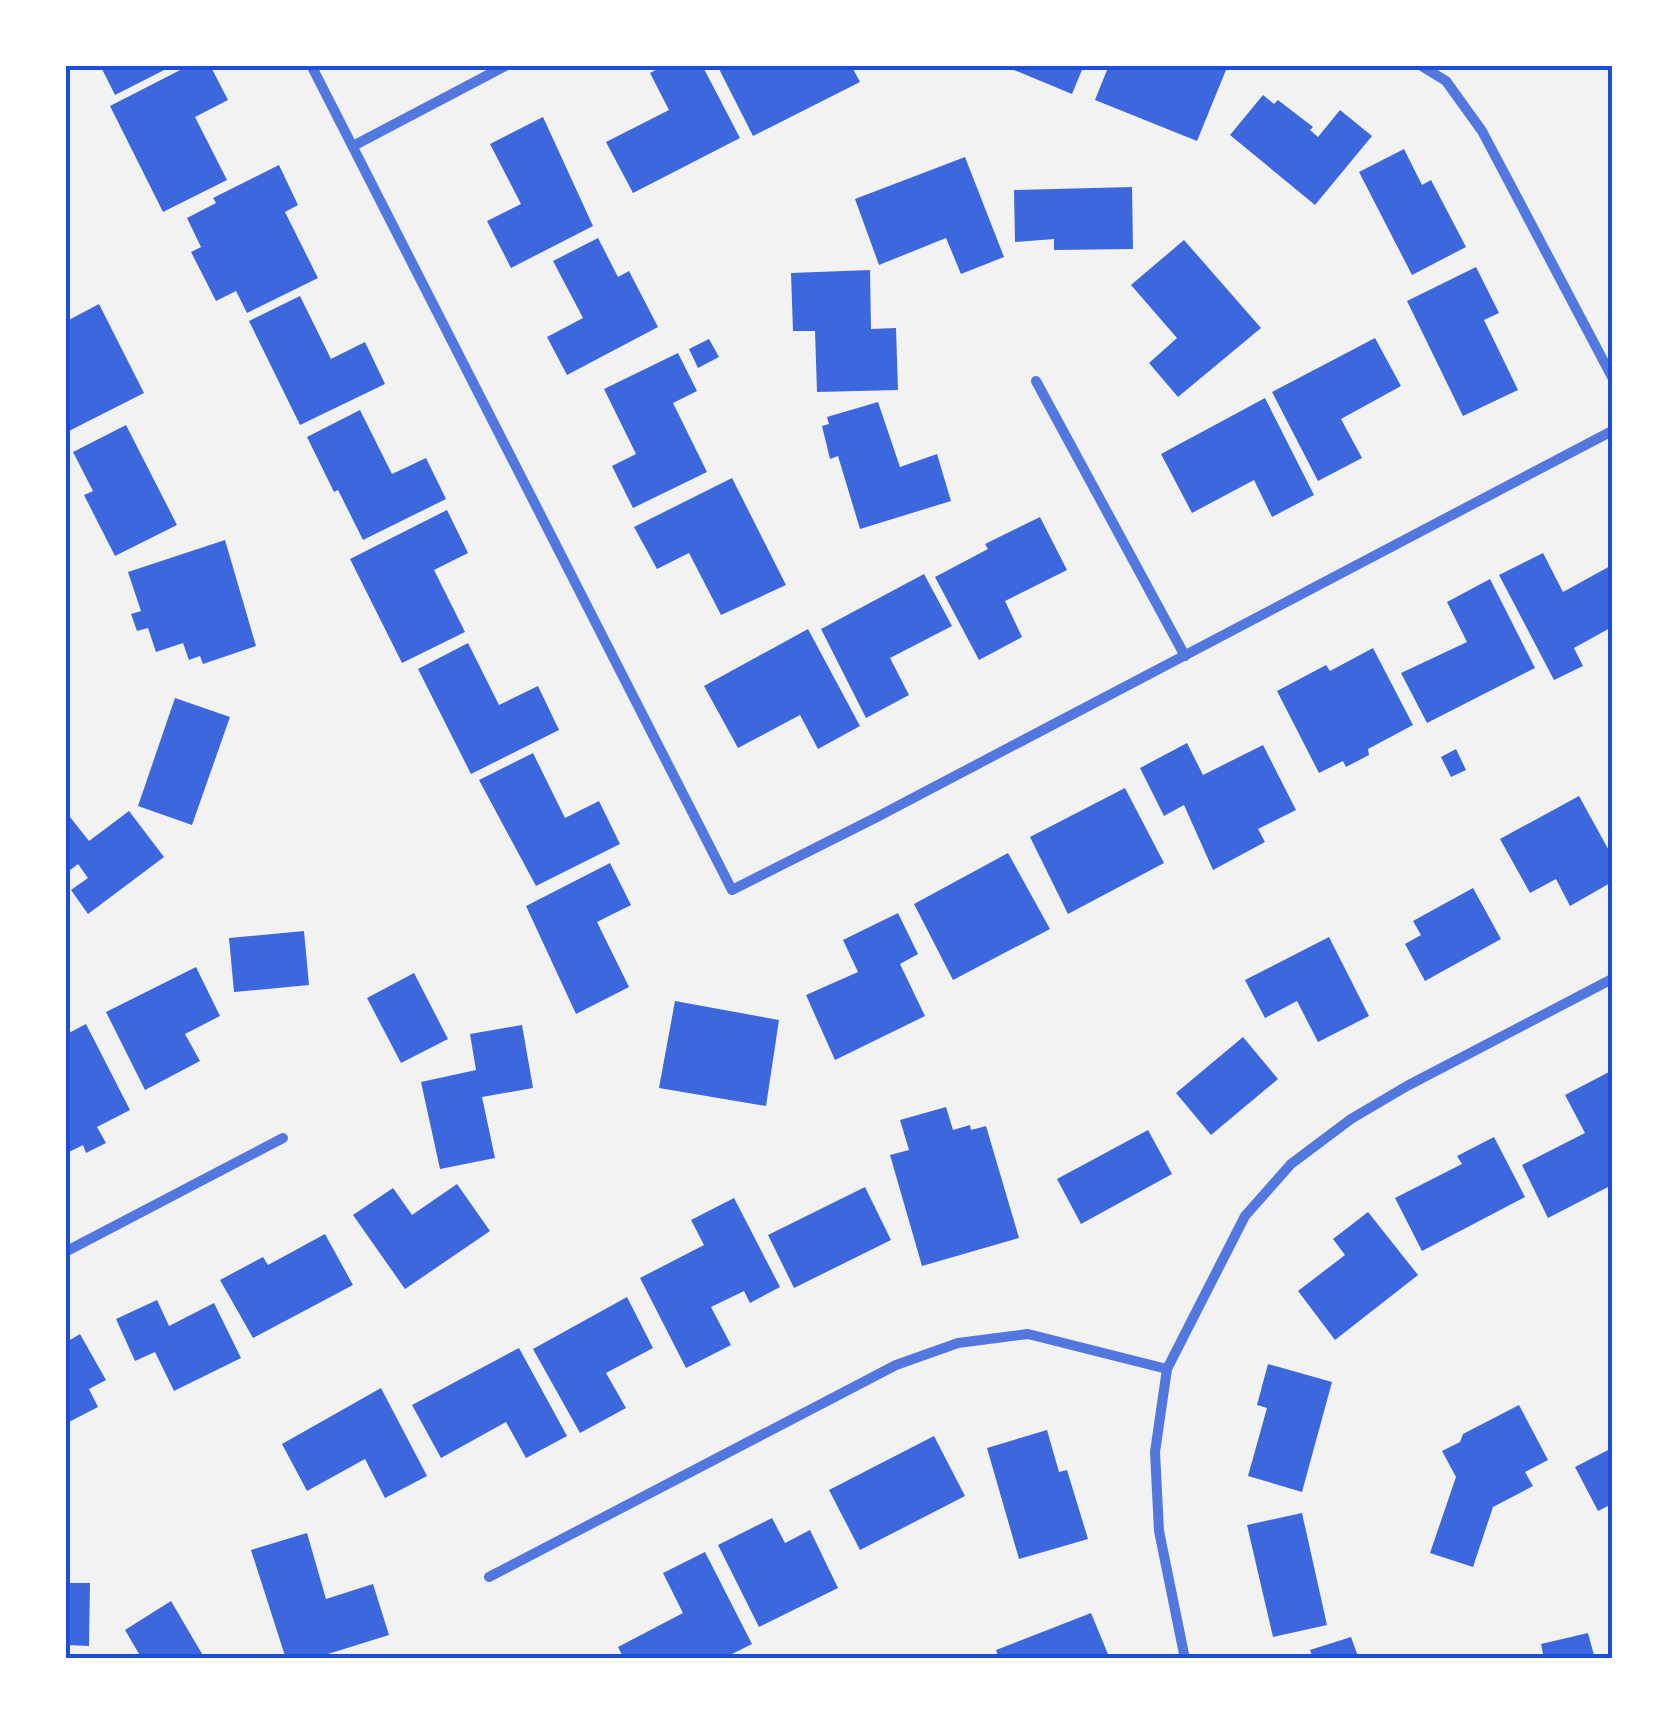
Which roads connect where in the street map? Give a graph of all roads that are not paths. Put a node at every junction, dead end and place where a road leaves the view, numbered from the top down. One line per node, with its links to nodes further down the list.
1 (311, 65): 4 (street)
2 (507, 65): 4 (street)
3 (1420, 65): 5 (street)
4 (354, 146): 8 (street)
5 (1612, 377)
6 (1036, 381): 8 (street)
7 (1612, 432): 8 (street)
8 (1184, 656)
9 (1612, 978): 12 (street)
10 (283, 1138): 11 (street)
11 (65, 1252)
12 (1167, 1369): 13 (street); 14 (street)
13 (489, 1577)
14 (1185, 1659)

